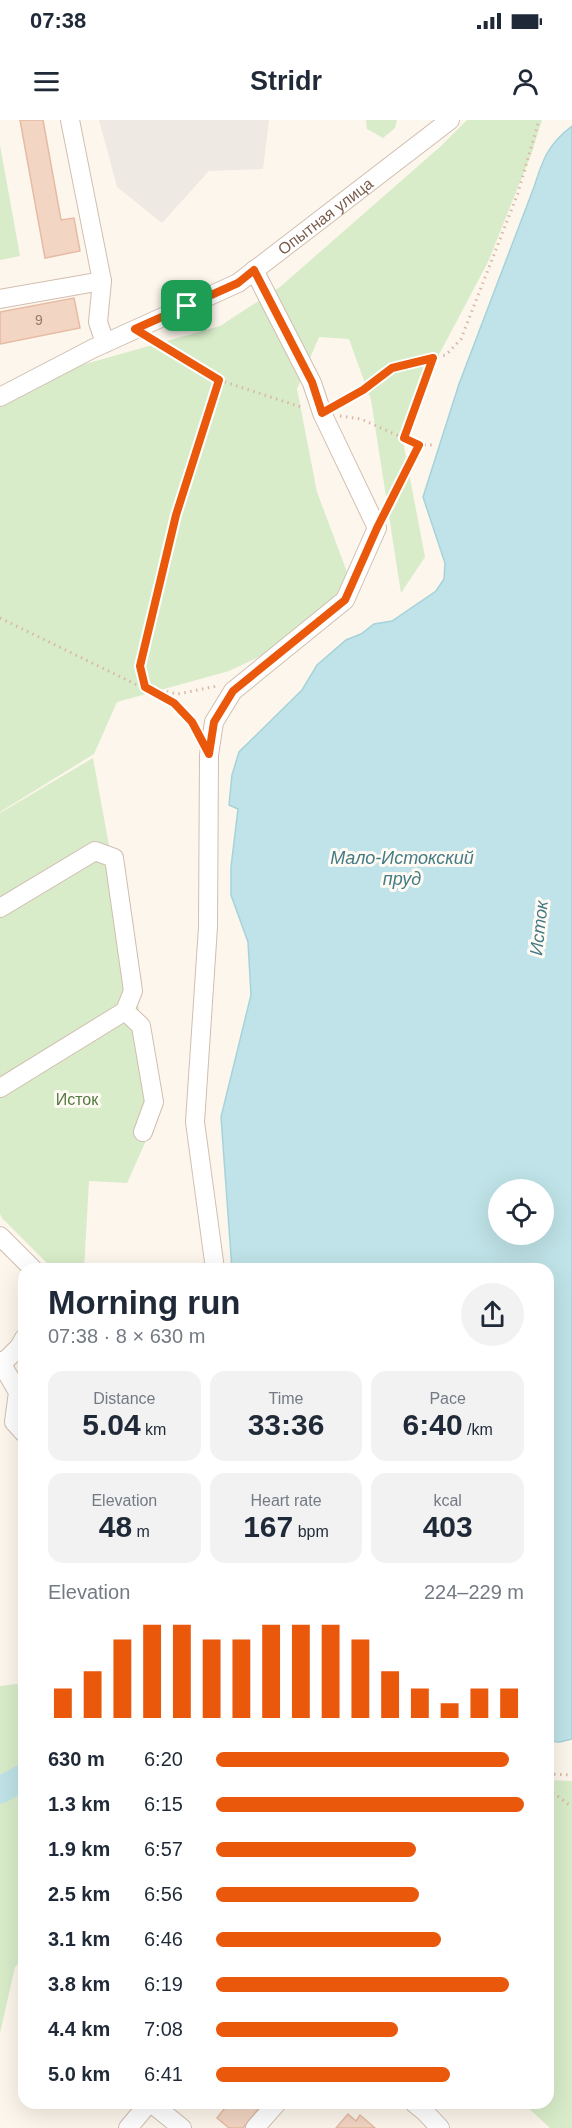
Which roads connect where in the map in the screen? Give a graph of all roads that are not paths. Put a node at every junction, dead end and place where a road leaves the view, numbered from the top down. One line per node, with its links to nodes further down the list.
1 (70, 120): 4 (street)
2 (450, 120): 3 (street, Опытная улица)
3 (254, 270): 6 (street, Опытная улица); 14 (street)
4 (102, 281): 5 (street); 6 (street)
5 (0, 299)
6 (105, 343): 7 (street, Опытная улица)
7 (0, 397)
8 (0, 908): 9 (street)
9 (125, 1011): 10 (street); 11 (street)
10 (0, 1088)
11 (143, 1132)
12 (0, 1236): 13 (street)
13 (27, 1263)
14 (214, 1263)
15 (18, 1348): 16 (street)
16 (1, 1362): 17 (street)
17 (13, 1422)
18 (145, 2109): 22 (street)
19 (158, 2109): 23 (street)
20 (272, 2109): 24 (street)
21 (421, 2109): 25 (street)
22 (128, 2128)
23 (182, 2128)
24 (255, 2128)
25 (440, 2128)

